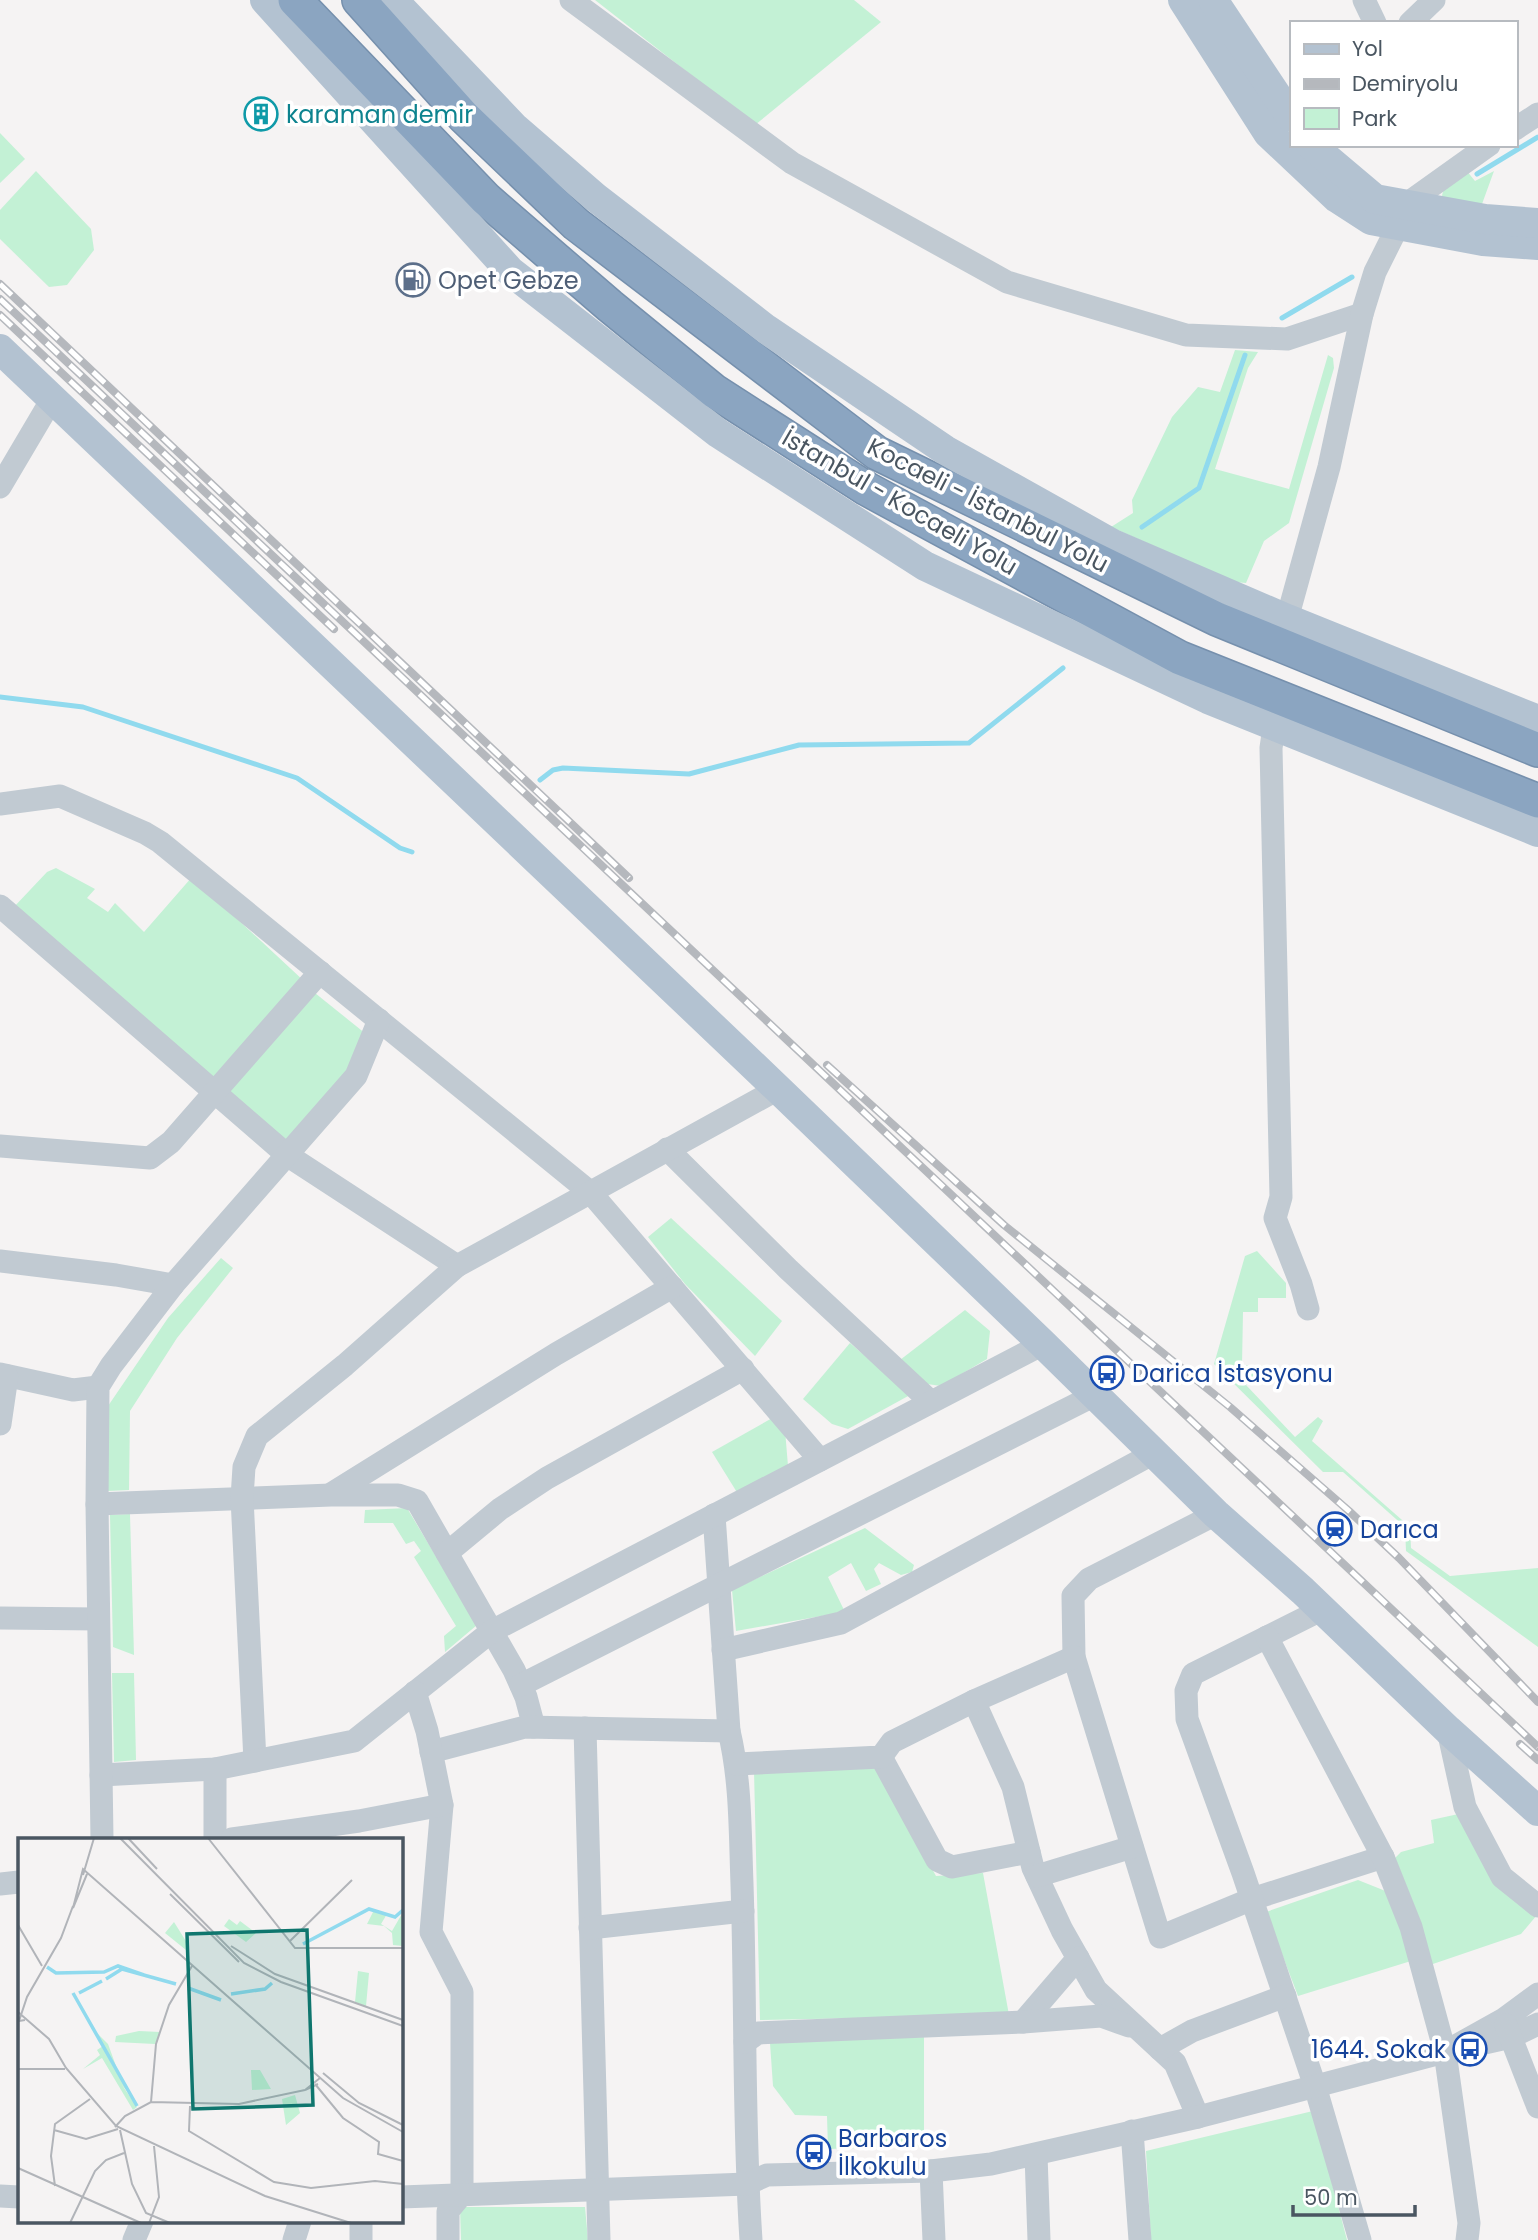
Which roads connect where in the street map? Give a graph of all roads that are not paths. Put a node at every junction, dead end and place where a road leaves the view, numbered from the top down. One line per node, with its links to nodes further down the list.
1 (265, 0): 24 (main road)
2 (295, 0): 26 (highway, İstanbul - Kocaeli Yolu)
3 (359, 0): 25 (highway, Kocaeli - İstanbul Yolu)
4 (393, 0): 22 (main road)
5 (570, 0): 18 (street)
6 (1183, 0): 15 (main road)
7 (1213, 0): 11 (main road)
8 (1364, 0): 9 (street)
9 (1374, 21)
10 (1538, 114): 12 (street)
11 (1290, 116)
12 (1517, 128)
13 (1313, 147): 15 (main road)
14 (1487, 147): 15 (street)
15 (1402, 216): 16 (main road); 17 (main road); 18 (street)
16 (1538, 223)
17 (1538, 245)
18 (1362, 314): 22 (street)
19 (0, 349): 20 (main road)
20 (52, 399): 21 (street); 32 (main road)
21 (0, 487)
22 (1287, 619): 23 (main road)
23 (1538, 720)
24 (1274, 727): 28 (main road); 42 (street)
25 (1538, 750)
26 (1538, 802)
27 (0, 804): 30 (street)
28 (1538, 832)
29 (0, 906): 33 (street)
30 (320, 972): 31 (street); 33 (street)
31 (379, 1020): 36 (street); 37 (street)
32 (778, 1089): 35 (street); 43 (main road)
33 (214, 1093): 34 (street); 36 (street)
34 (0, 1146)
35 (667, 1149): 37 (street); 48 (street)
36 (287, 1155): 39 (street); 40 (street)
37 (591, 1193): 39 (street); 41 (street)
38 (0, 1261): 40 (street)
39 (457, 1266): 53 (street)
40 (173, 1285): 46 (street)
41 (672, 1287): 44 (street); 52 (street)
42 (1308, 1310)
43 (1044, 1344): 47 (main road); 48 (street)
44 (743, 1369): 51 (street); 57 (street)
45 (3, 1375): 46 (street); 49 (street)
46 (98, 1387): 54 (street)
47 (1095, 1395): 50 (main road); 58 (street)
48 (931, 1402): 51 (street)
49 (0, 1424)
50 (1154, 1453): 55 (main road); 64 (street)
51 (820, 1460): 56 (street)
52 (331, 1495): 53 (street); 57 (street)
53 (242, 1498): 54 (street); 75 (street)
54 (97, 1504): 61 (street)
55 (1216, 1514): 59 (main road); 65 (street)
56 (714, 1515): 58 (street); 62 (street)
57 (447, 1553): 62 (street)
58 (719, 1584): 64 (street); 66 (street)
59 (1321, 1611): 63 (street); 71 (main road)
60 (0, 1618): 61 (street)
61 (98, 1619): 78 (street)
62 (492, 1630): 66 (street); 67 (street)
63 (1267, 1637): 88 (street); 92 (street)
64 (723, 1650): 72 (street)
65 (1074, 1657): 68 (street); 86 (street)
66 (521, 1685): 69 (street)
67 (415, 1692): 73 (street); 75 (street)
68 (974, 1701): 74 (street); 87 (street)
69 (534, 1727): 70 (street); 73 (street)
70 (585, 1728): 72 (street); 95 (street)
71 (1448, 1730): 80 (main road); 93 (street)
72 (729, 1731): 76 (street)
73 (431, 1752): 79 (street)
74 (881, 1757): 76 (street); 87 (street)
75 (255, 1761): 77 (street)
76 (737, 1764): 94 (street)
77 (215, 1769): 78 (street); 84 (street)
78 (101, 1775): 83 (street)
79 (442, 1805): 81 (street); 114 (street)
80 (1538, 1811)
81 (360, 1830): 82 (street)
82 (304, 1834): 85 (street)
83 (102, 1838)
84 (215, 1838)
85 (246, 1838)
86 (1132, 1847): 89 (street); 92 (street)
87 (1029, 1852): 89 (street)
88 (1383, 1857): 92 (street); 105 (street)
89 (1037, 1876): 96 (street)
90 (18, 1882): 91 (street)
91 (0, 1884)
92 (1252, 1899): 98 (street)
93 (1538, 1906)
94 (743, 1911): 95 (street); 103 (street)
95 (590, 1928): 113 (street)
96 (1078, 1958): 99 (street); 102 (street)
97 (1538, 1994): 101 (street)
98 (1285, 1996): 104 (street); 106 (street)
99 (1023, 2022): 102 (street); 103 (street)
100 (1538, 2024): 101 (street)
101 (1507, 2028): 105 (street); 107 (street)
102 (1140, 2030): 104 (street)
103 (745, 2042): 112 (street)
104 (1160, 2049): 108 (street)
105 (1445, 2052): 106 (street); 131 (street)
106 (1315, 2086): 108 (street); 130 (street)
107 (1538, 2107)
108 (1198, 2117): 109 (street)
109 (1132, 2131): 110 (street); 129 (street)
110 (1036, 2155): 111 (street); 128 (street)
111 (931, 2171): 112 (street); 127 (street)
112 (747, 2184): 113 (street); 126 (street)
113 (597, 2191): 114 (street); 125 (street)
114 (462, 2194): 117 (street); 124 (street)
115 (0, 2196): 116 (street)
116 (18, 2197)
117 (402, 2197)
118 (142, 2222): 121 (street)
119 (300, 2222): 122 (street)
120 (360, 2222): 123 (street)
121 (134, 2240)
122 (294, 2240)
123 (361, 2240)
124 (448, 2240)
125 (599, 2240)
126 (751, 2240)
127 (934, 2240)
128 (1040, 2240)
129 (1140, 2240)
130 (1360, 2240)
131 (1467, 2240)

